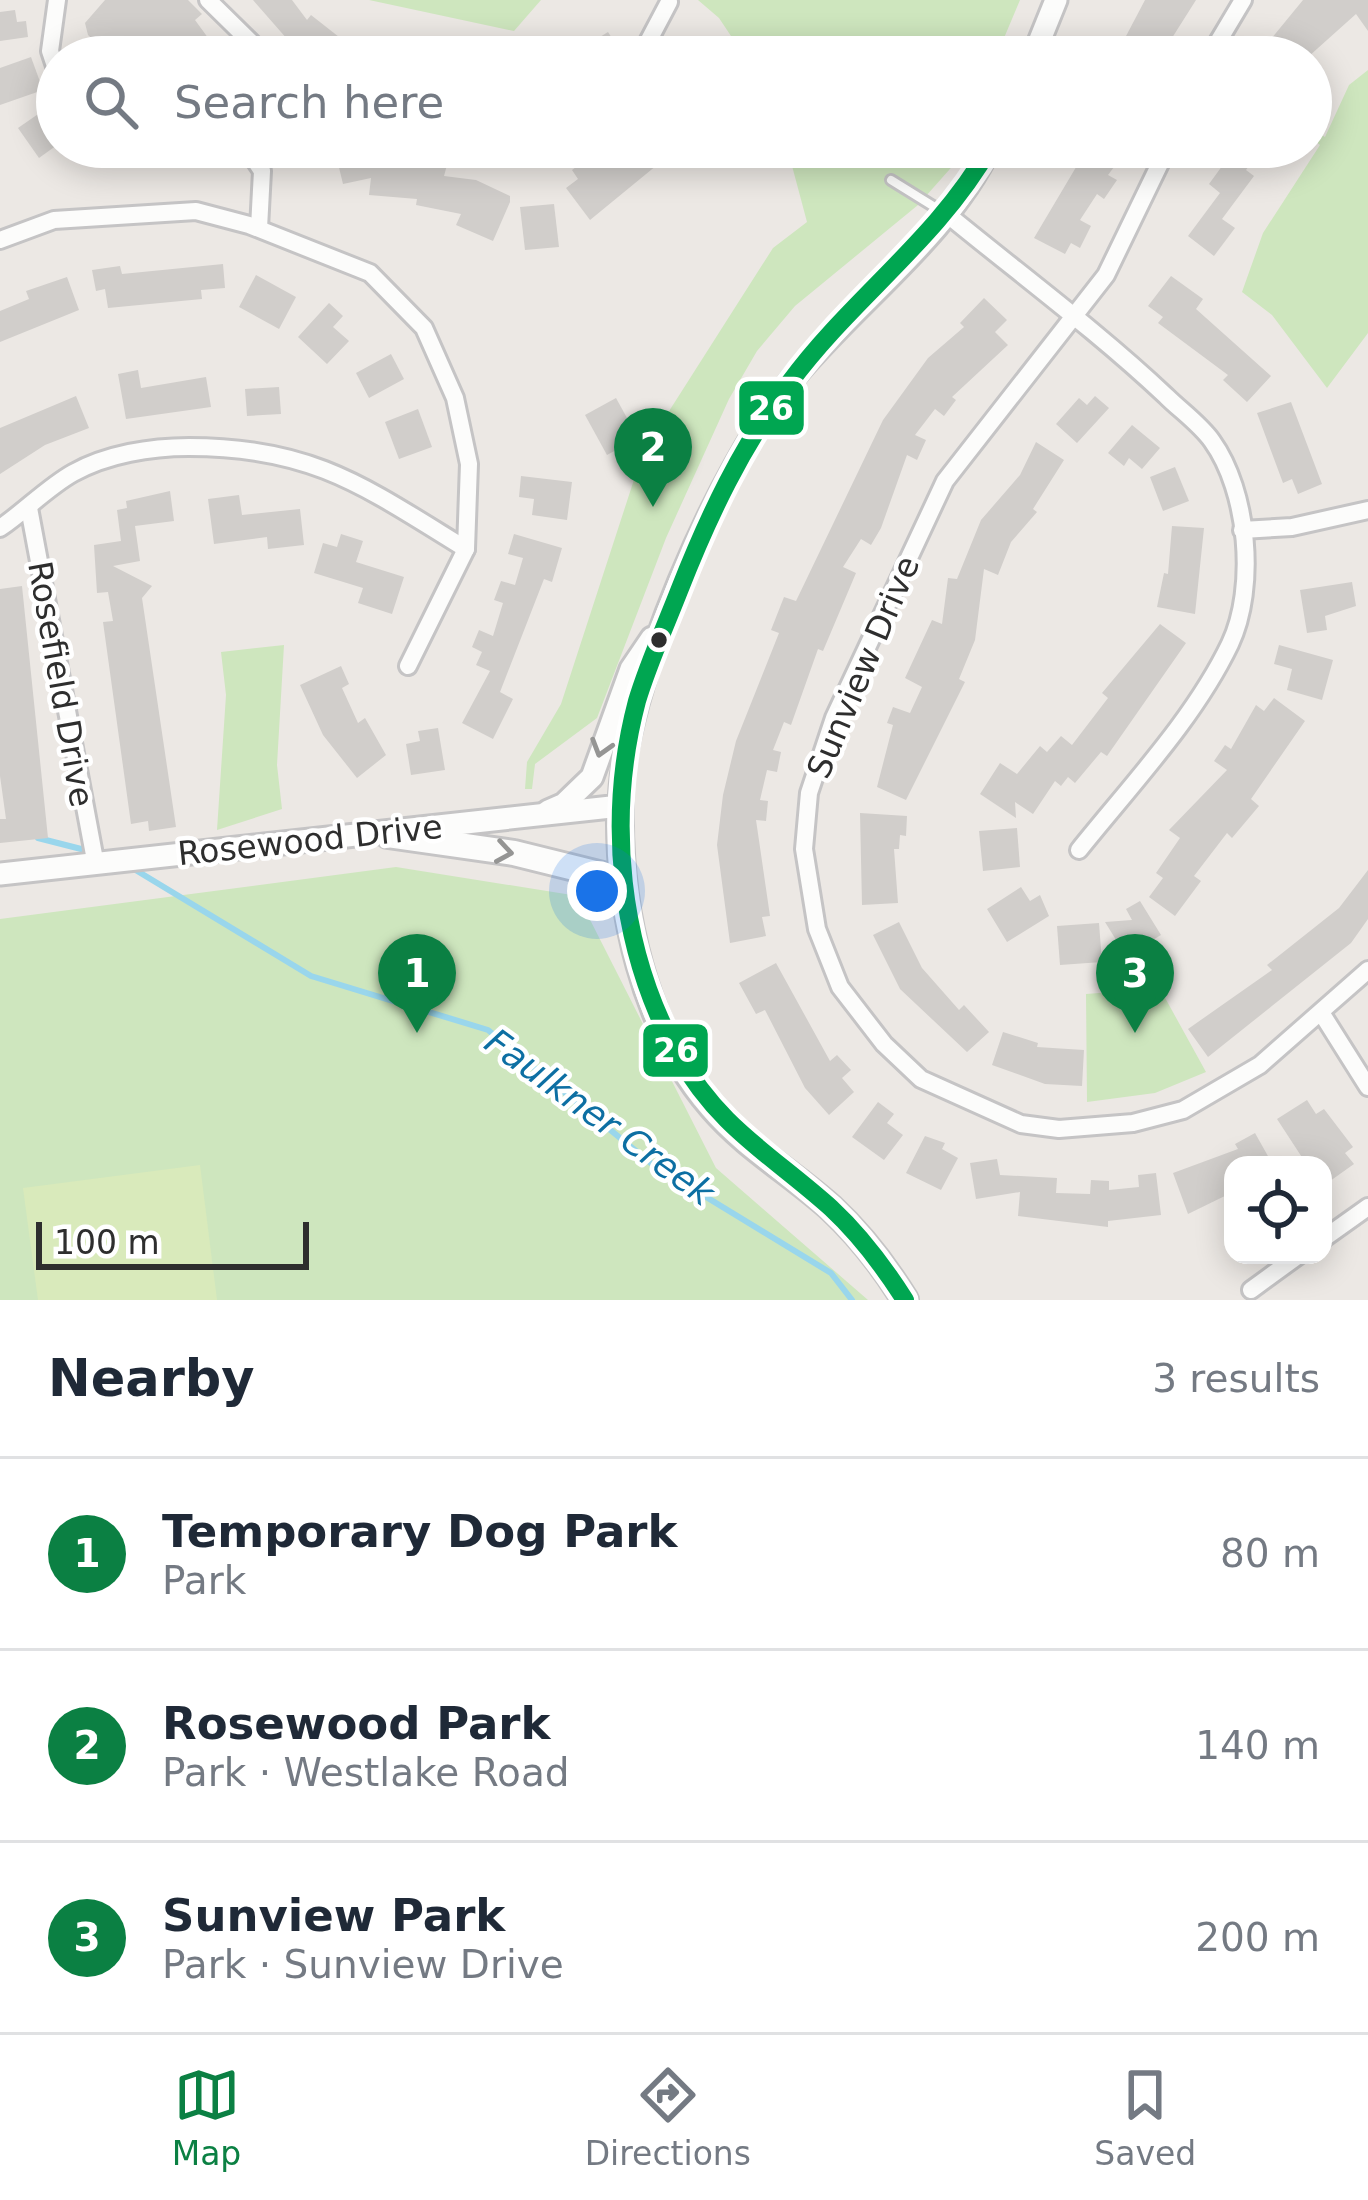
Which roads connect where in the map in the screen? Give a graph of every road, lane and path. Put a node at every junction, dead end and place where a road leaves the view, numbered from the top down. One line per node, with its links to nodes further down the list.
1 (57, 0): 6 (street)
2 (208, 0): 7 (street)
3 (1056, 0): 9 (street)
4 (1243, 0): 10 (street)
5 (669, 2): 8 (street)
6 (52, 36)
7 (245, 36)
8 (651, 36)
9 (1042, 36)
10 (1222, 36)
11 (260, 168): 16 (street)
12 (977, 168): 15 (street)
13 (1158, 168): 18 (street, Sunview Drive)
14 (891, 180): 15 (lane)
15 (948, 215): 18 (street); 24 (street)
16 (259, 228): 17 (street); 23 (street)
17 (0, 240)
18 (1074, 316): 22 (street); 34 (street, Sunview Drive)
19 (29, 508): 21 (street); 23 (street); 30 (street, Rosefield Drive)
20 (1368, 510): 22 (street)
21 (0, 528)
22 (1242, 530): 29 (street)
23 (466, 549): 25 (street)
24 (673, 608): 26 (street); 27 (street, one-way to 27)
25 (408, 666)
26 (620, 806): 27 (street, Rosewood Drive); 32 (main road)
27 (537, 816): 28 (street, Rosewood Drive)
28 (388, 835): 30 (street, Rosewood Drive); 32 (main road, one-way to 32)
29 (1079, 850)
30 (95, 860): 31 (street, Rosewood Drive)
31 (0, 874)
32 (623, 880): 40 (main road)
33 (1368, 970): 34 (street, Sunview Drive)
34 (1322, 1014): 35 (street)
35 (1368, 1087)
36 (1368, 1208): 37 (street)
37 (1332, 1232)
38 (1287, 1264): 39 (street)
39 (1251, 1290)
40 (905, 1300)

